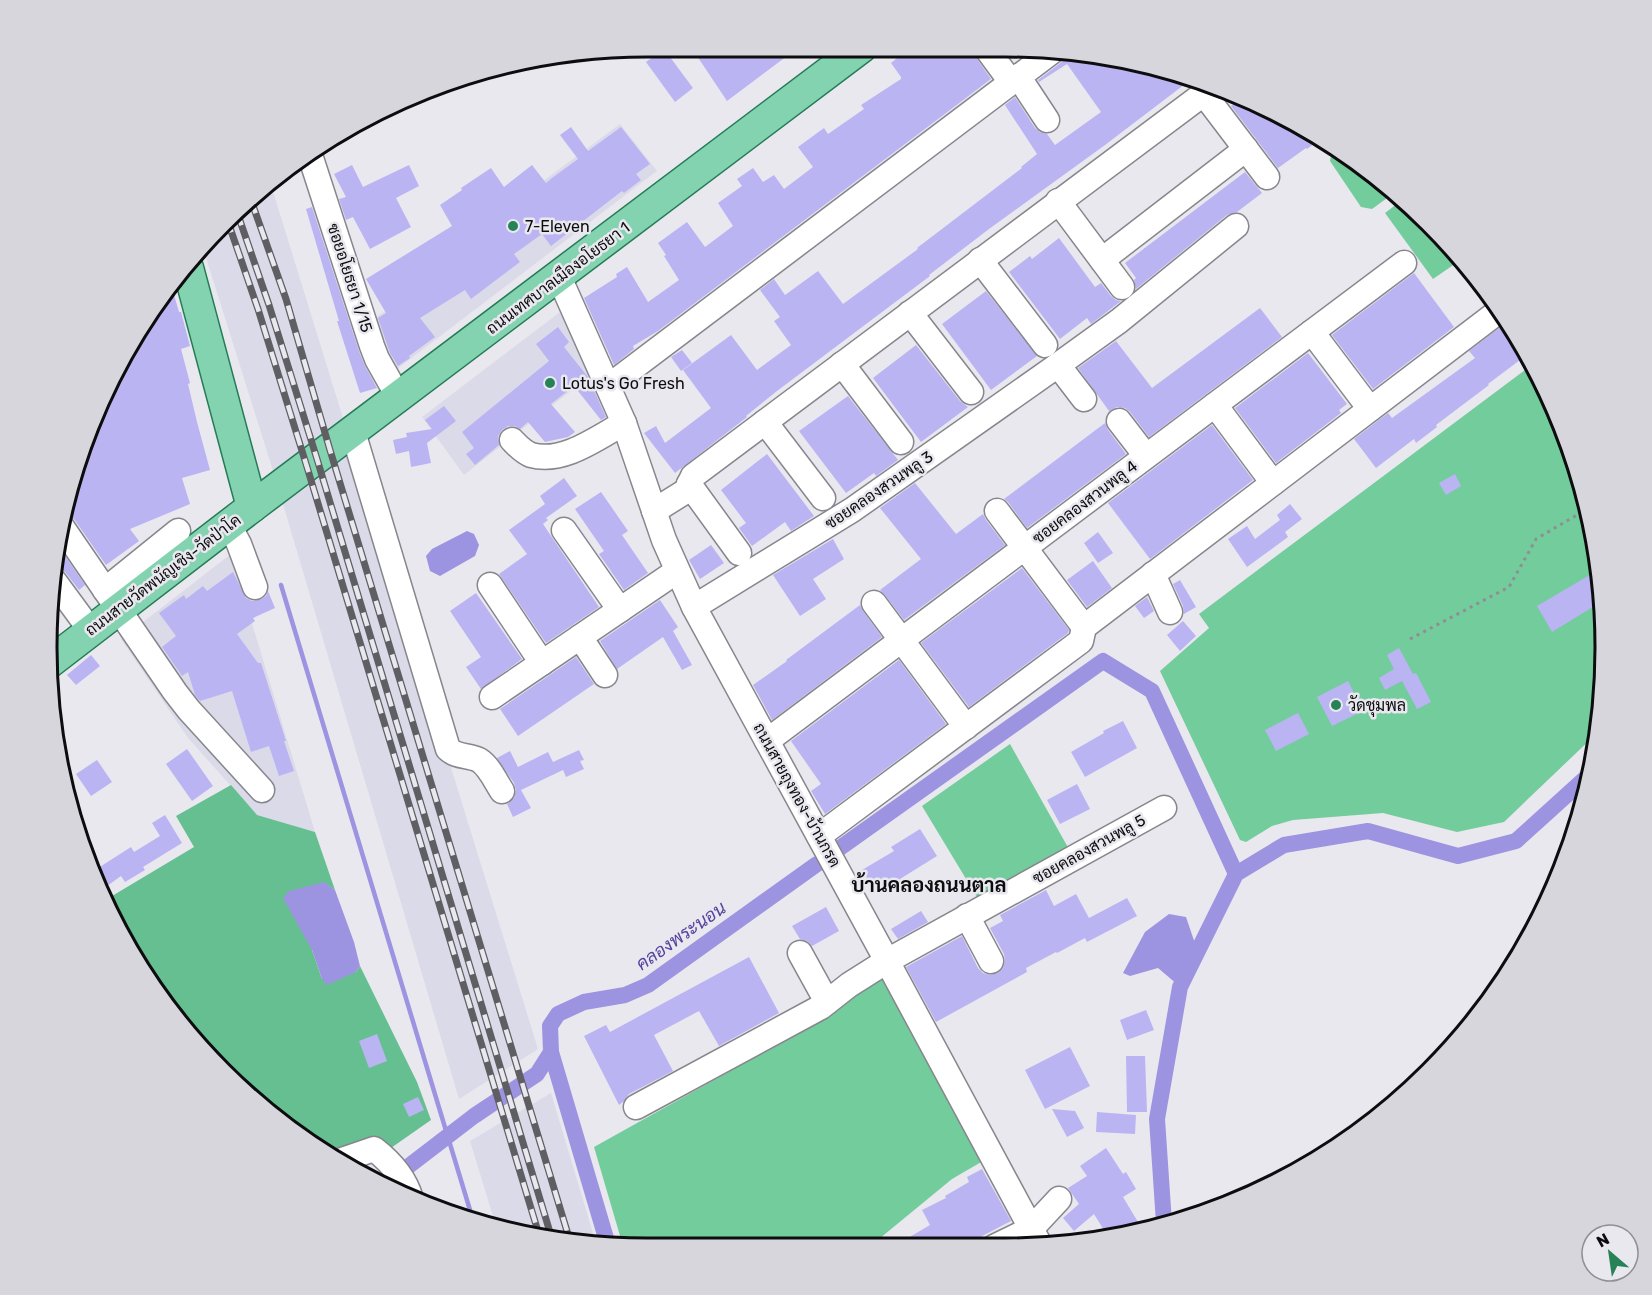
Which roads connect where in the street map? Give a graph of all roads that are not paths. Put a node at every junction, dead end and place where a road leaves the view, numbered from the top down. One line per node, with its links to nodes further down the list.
1 (848, 57): 17 (main road, ถนนเทศบาลเมืองอโยธยา 1)
2 (994, 57): 4 (street)
3 (1043, 58): 4 (street)
4 (1014, 79): 7 (street); 24 (street)
5 (1206, 93): 11 (street)
6 (1212, 95): 8 (street)
7 (1047, 120)
8 (1246, 149): 10 (street); 14 (street)
9 (312, 162): 26 (street, ซอยอโยธยา 1/15)
10 (1267, 177)
11 (1058, 201): 13 (street); 14 (street)
12 (1236, 226): 22 (street, ซอยคลองสวนพลู 3)
13 (980, 260): 19 (street); 22 (street)
14 (1102, 260): 18 (street)
15 (1404, 263): 21 (street, ซอยคลองสวนพลู 4)
16 (190, 275): 42 (main road, ถนนสายวัดพนัญเชิง-วัดป่าโค)
17 (559, 277): 24 (street, ถนนสายถุงทอง-บ้านกรด); 26 (main road, ถนนเทศบาลเมืองอโยธยา 1)
18 (1122, 287)
19 (910, 313): 23 (street); 25 (street)
20 (1493, 316): 29 (street)
21 (1312, 332): 28 (street, ซอยคลองสวนพลู 4); 29 (street)
22 (1052, 355): 27 (street); 55 (street, ซอยคลองสวนพลู 3)
23 (842, 364): 30 (street); 35 (street)
24 (609, 386): 32 (street, ถนนสายถุงทอง-บ้านกรด)
25 (971, 392)
26 (399, 398): 33 (main road, ถนนเทศบาลเมืองอโยธยา 1)
27 (1084, 399)
28 (1215, 405): 36 (street, ซอยคลองสวนพลู 4); 38 (street)
29 (1370, 409): 38 (street)
30 (765, 422): 37 (street); 39 (street)
31 (1119, 422): 36 (street)
32 (624, 423): 34 (street); 40 (street, ถนนสายถุงทอง-บ้านกรด)
33 (353, 432): 42 (main road, ถนนเทศบาลเมืองอโยธยา 1); 69 (street)
34 (512, 440)
35 (901, 442)
36 (1146, 456): 46 (street, ซอยคลองสวนพลู 4)
37 (686, 483): 40 (street); 47 (street)
38 (1273, 483): 49 (street)
39 (823, 498)
40 (651, 503): 48 (street, ถนนสายถุงทอง-บ้านกรด)
41 (997, 511): 46 (street)
42 (241, 516): 51 (street); 53 (main road, ถนนสายวัดพนัญเชิง-วัดป่าโค)
43 (564, 530): 56 (street)
44 (178, 531): 53 (street)
45 (68, 535): 53 (street)
46 (1024, 548): 58 (street); 61 (street, ซอยคลองสวนพลู 4)
47 (739, 553)
48 (676, 571): 55 (street, ถนนสายถุงทอง-บ้านกรด); 56 (street)
49 (1153, 574): 57 (street); 58 (street)
50 (490, 585): 63 (street)
51 (255, 587)
52 (60, 589): 59 (street)
53 (112, 600): 59 (main road, ถนนสายวัดพนัญเชิง-วัดป่าโค); 68 (street)
54 (874, 603): 61 (street)
55 (694, 607): 67 (street, ถนนสายถุงทอง-บ้านกรด)
56 (620, 610): 60 (street)
57 (1170, 612)
58 (1084, 627): 66 (street)
59 (91, 631): 62 (main road, ถนนสายวัดพนัญเชิง-วัดป่าโค)
60 (580, 637): 63 (street); 64 (street)
61 (901, 640): 66 (street); 67 (street, ซอยคลองสวนพลู 4)
62 (57, 657)
63 (542, 663): 65 (street)
64 (605, 675)
65 (492, 697)
66 (966, 727): 71 (street)
67 (767, 741): 71 (street, ถนนสายถุงทอง-บ้านกรด)
68 (262, 790)
69 (502, 791)
70 (1164, 808): 72 (street, ซอยคลองสวนพลู 5)
71 (819, 836): 74 (street, ถนนสายถุงทอง-บ้านกรด)
72 (967, 916): 74 (street, ซอยคลองสวนพลู 5); 75 (street)
73 (800, 953): 76 (street)
74 (887, 961): 76 (street, ซอยคลองสวนพลู 5); 81 (street, ถนนสายถุงทอง-บ้านกรด)
75 (992, 961)
76 (827, 1002): 77 (street, ซอยคลองสวนพลู 5)
77 (636, 1107)
78 (349, 1157): 79 (street)
79 (404, 1185)
80 (1059, 1199): 81 (street)
81 (1036, 1238)

